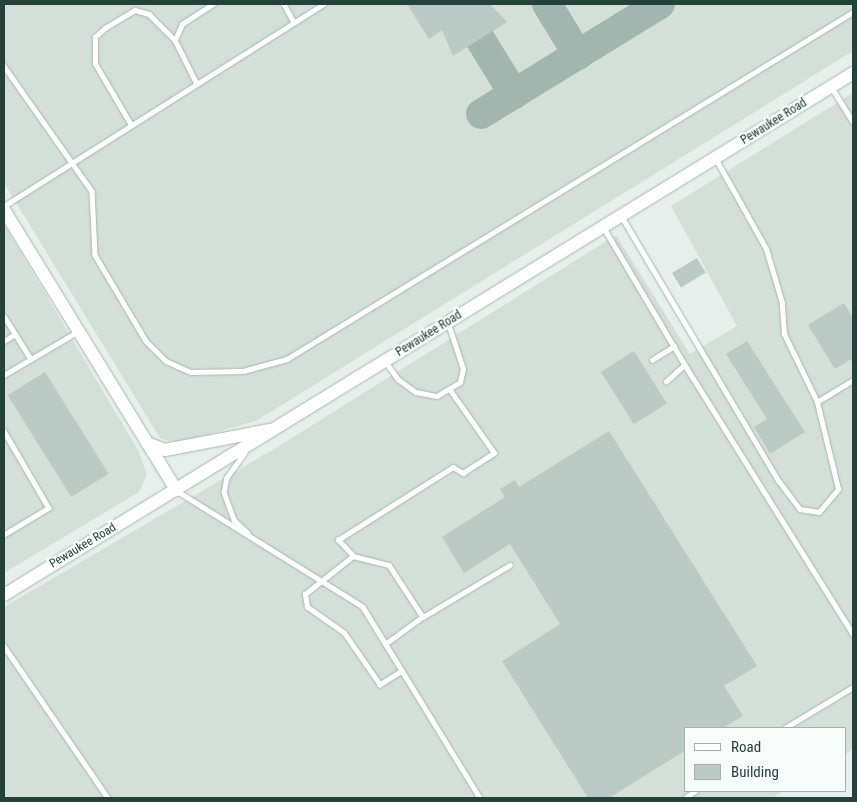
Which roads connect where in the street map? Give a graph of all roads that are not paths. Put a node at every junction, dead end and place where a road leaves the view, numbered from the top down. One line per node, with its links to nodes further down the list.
1 (213, 4): 6 (lane)
2 (284, 4): 5 (lane)
3 (323, 4): 5 (lane)
4 (853, 12): 14 (lane)
5 (294, 22): 9 (lane)
6 (175, 40): 9 (lane); 12 (lane)
7 (4, 66): 14 (lane)
8 (853, 73): 10 (main road, Pewaukee Road)
9 (196, 84): 12 (lane)
10 (831, 86): 11 (lane); 13 (main road, Pewaukee Road)
11 (853, 120)
12 (131, 125): 14 (lane)
13 (715, 158): 17 (main road, Pewaukee Road); 33 (lane)
14 (73, 162): 15 (lane)
15 (4, 206)
16 (4, 210): 21 (main road)
17 (621, 216): 18 (main road, Pewaukee Road); 33 (lane)
18 (603, 227): 20 (main road, Pewaukee Road); 24 (lane)
19 (4, 316): 22 (lane)
20 (448, 323): 27 (main road, Pewaukee Road); 32 (lane)
21 (77, 332): 25 (lane); 37 (main road)
22 (15, 334): 23 (lane); 25 (lane)
23 (4, 341)
24 (674, 346): 26 (lane); 28 (lane)
25 (31, 359): 29 (lane)
26 (652, 360)
27 (385, 361): 32 (lane); 34 (main road, Pewaukee Road)
28 (685, 365): 31 (lane); 46 (lane)
29 (4, 376)
30 (853, 380): 33 (lane)
31 (666, 382)
32 (448, 389): 41 (lane)
33 (817, 402)
34 (275, 429): 36 (main road, Pewaukee Road); 37 (main road)
35 (4, 431): 39 (lane)
36 (263, 437): 38 (main road, Pewaukee Road); 40 (lane)
37 (144, 441): 38 (main road)
38 (176, 490): 40 (lane); 44 (main road, Pewaukee Road)
39 (4, 534)
40 (258, 542): 43 (lane)
41 (353, 556): 43 (lane); 45 (lane)
42 (510, 565): 45 (lane)
43 (325, 581): 47 (lane); 49 (lane)
44 (4, 595)
45 (423, 617): 47 (lane)
46 (853, 634)
47 (386, 644): 49 (lane)
48 (4, 646): 52 (lane)
49 (402, 671): 53 (lane)
50 (853, 687): 51 (lane)
51 (787, 727)
52 (108, 798)
53 (480, 798)

